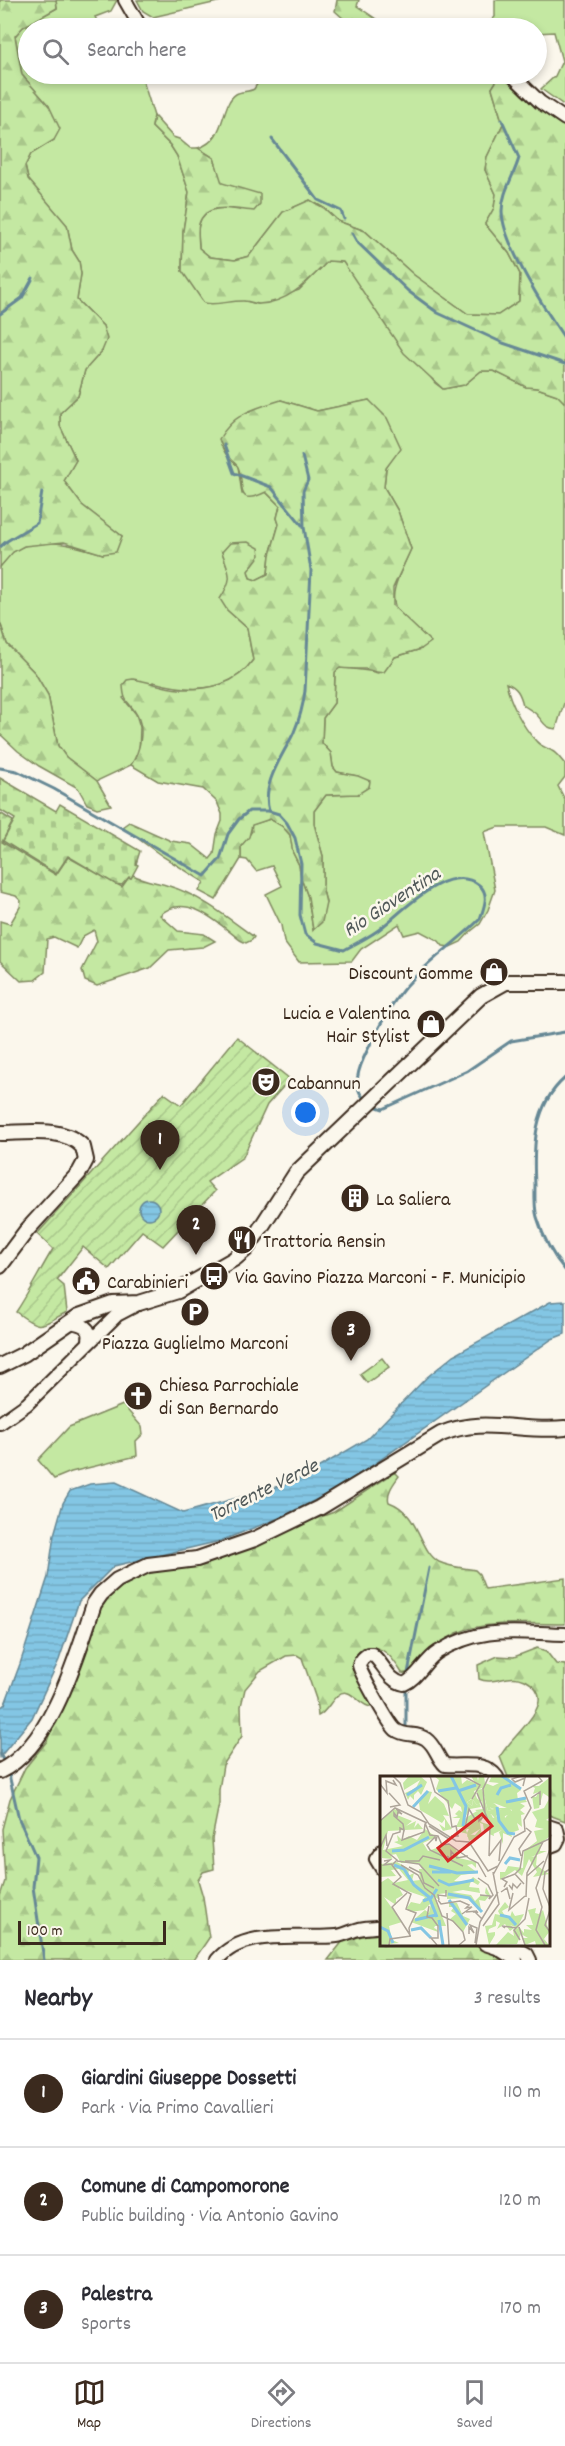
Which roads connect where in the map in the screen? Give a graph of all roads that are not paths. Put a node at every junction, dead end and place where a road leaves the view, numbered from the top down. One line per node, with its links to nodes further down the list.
1 (125, 0): 2 (street)
2 (135, 18)
3 (521, 84): 4 (street)
4 (565, 119)
5 (565, 982): 8 (main road)
6 (0, 1133): 7 (main road)
7 (0, 1266)
8 (139, 1303): 9 (main road); 10 (street)
9 (75, 1319): 10 (street); 11 (main road)
10 (89, 1340): 12 (street)
11 (0, 1366)
12 (0, 1423)
13 (565, 1428): 15 (main road)
14 (565, 1634): 16 (street)
15 (0, 1771)
16 (496, 1776)
17 (550, 1826): 18 (street)
18 (550, 1847)
19 (380, 1926): 22 (street)
20 (488, 1945): 23 (street)
21 (511, 1945): 24 (street)
22 (217, 1960)
23 (516, 1960)
24 (530, 1960)

